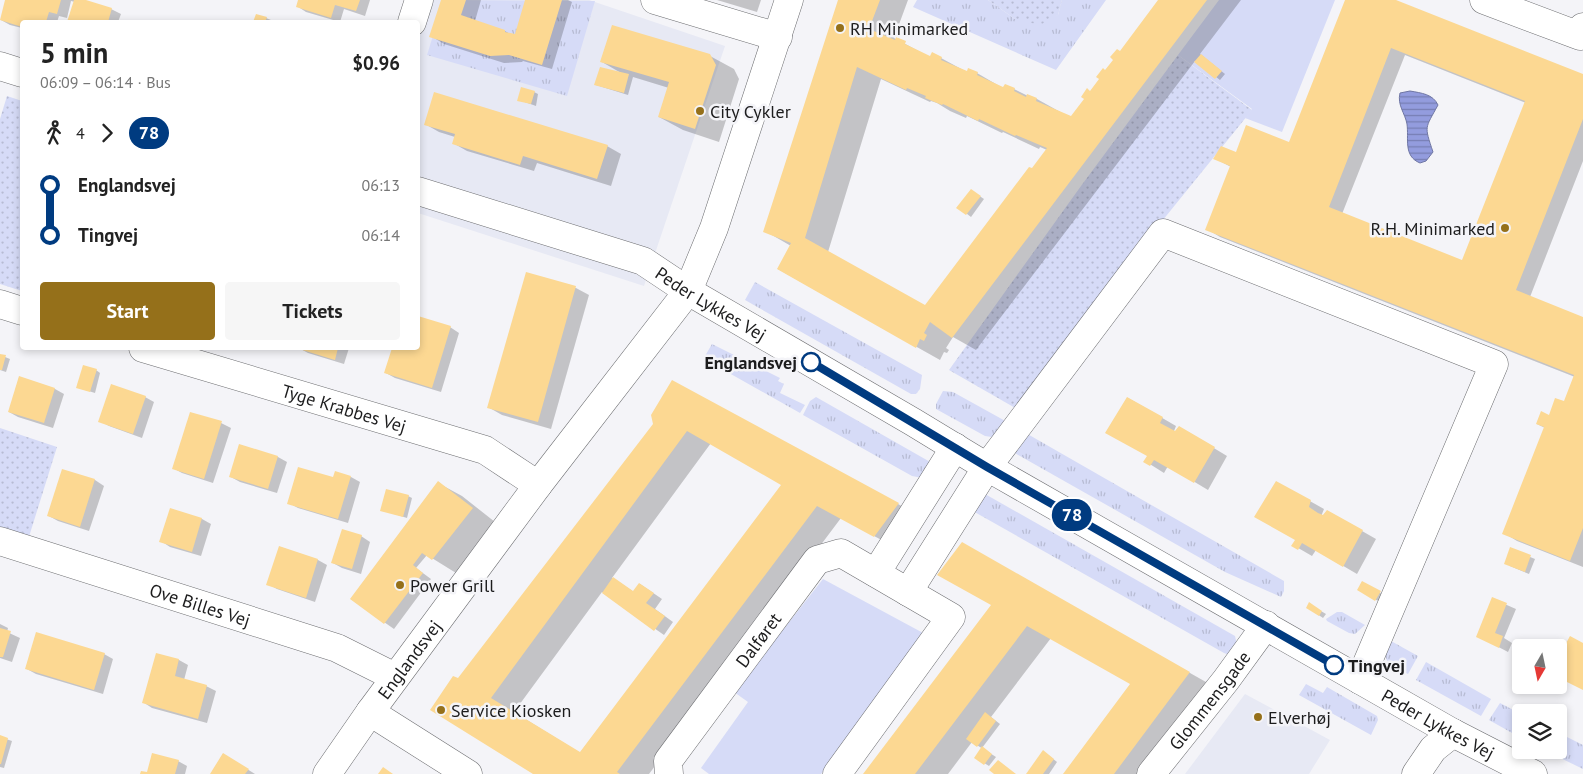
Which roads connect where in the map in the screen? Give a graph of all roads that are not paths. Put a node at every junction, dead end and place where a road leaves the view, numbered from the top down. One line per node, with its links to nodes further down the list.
1 (419, 0): 5 (street)
2 (655, 0): 7 (street)
3 (789, 0): 7 (street, Englandsvej)
4 (1484, 0): 6 (street)
5 (413, 20)
6 (1583, 26)
7 (778, 37): 11 (street, Englandsvej)
8 (0, 66): 9 (street)
9 (20, 72)
10 (420, 192): 11 (street, Peder Lykkes Vej)
11 (688, 291): 15 (street, Peder Lykkes Vej); 17 (street, Englandsvej)
12 (0, 304): 13 (street)
13 (20, 310)
14 (150, 350): 17 (street, Tyge Krabbes Vej)
15 (955, 448): 16 (street, Peder Lykkes Vej); 19 (street)
16 (987, 467): 20 (street); 21 (street, Peder Lykkes Vej); 23 (street)
17 (538, 485): 22 (street, Englandsvej)
18 (0, 541): 22 (street, Ove Billes Vej)
19 (876, 573): 20 (street, Dalføret); 28 (street, Dalføret)
20 (908, 592): 29 (street, Dalføret)
21 (1266, 625): 23 (street, Peder Lykkes Vej); 30 (street, Glommensgade)
22 (395, 677): 24 (street, Englandsvej)
23 (1360, 680): 25 (street, Peder Lykkes Vej)
24 (370, 712): 26 (street, Englandsvej); 27 (street)
25 (1453, 733): 31 (street); 32 (street, Peder Lykkes Vej)
26 (327, 774)
27 (468, 774)
28 (669, 774)
29 (837, 774)
30 (1152, 774)
31 (1416, 774)
32 (1534, 774)

